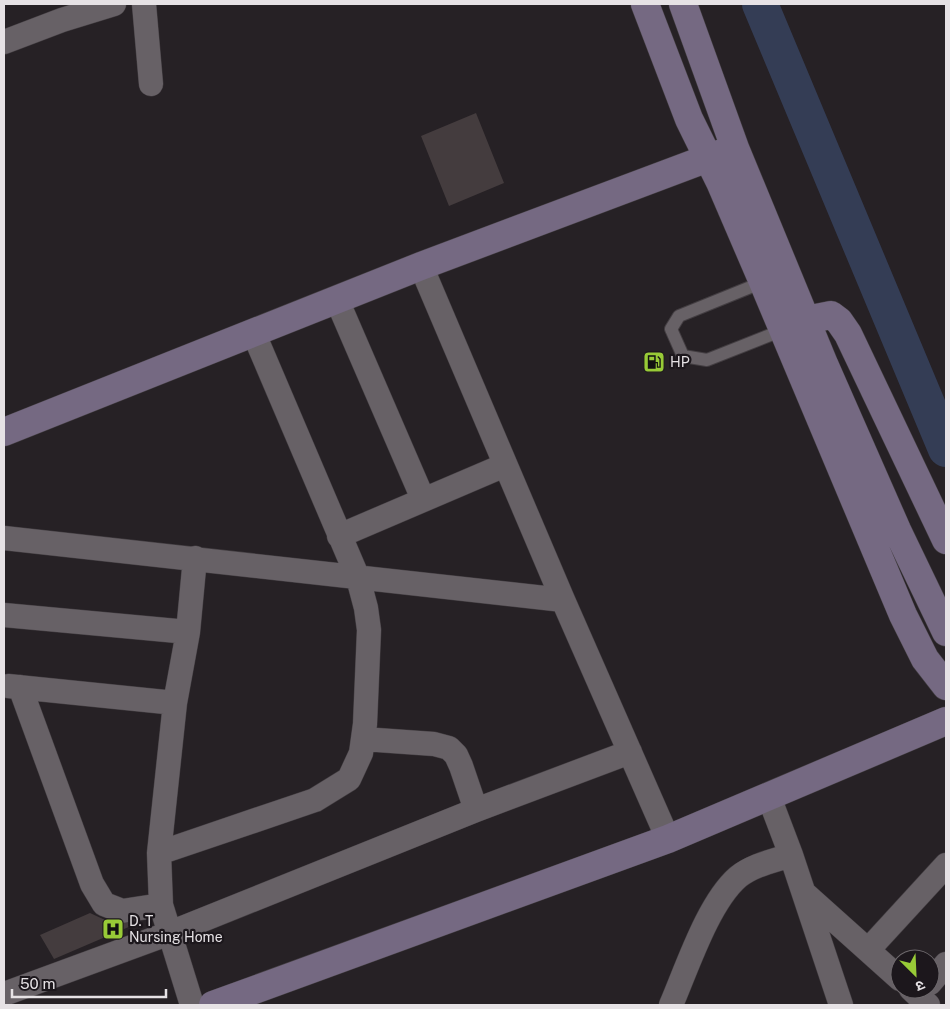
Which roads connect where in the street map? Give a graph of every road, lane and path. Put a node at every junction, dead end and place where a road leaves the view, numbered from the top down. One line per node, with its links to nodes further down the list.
1 (114, 4): 5 (street)
2 (144, 4): 6 (street)
3 (645, 4): 8 (street)
4 (683, 4): 7 (street)
5 (4, 42)
6 (151, 84)
7 (735, 148): 8 (street); 12 (street)
8 (708, 158): 9 (street); 10 (street)
9 (421, 266): 11 (street); 15 (street)
10 (763, 282): 12 (street); 12 (lane)
11 (337, 300): 13 (street); 16 (street)
12 (794, 325): 19 (street); 25 (street); 27 (street)
13 (254, 334): 14 (street); 17 (street)
14 (4, 432)
15 (505, 465): 16 (street); 22 (street)
16 (423, 499): 17 (street)
17 (339, 536): 21 (street)
18 (4, 538): 20 (street)
19 (946, 540)
20 (195, 558): 21 (street); 24 (street)
21 (358, 578): 22 (street); 30 (street)
22 (563, 600): 31 (street)
23 (4, 615): 24 (street)
24 (188, 632): 28 (street)
25 (946, 632)
26 (12, 686): 28 (street); 39 (street)
27 (946, 686)
28 (175, 703): 35 (street)
29 (946, 721): 32 (street)
30 (363, 739): 33 (street); 35 (street)
31 (630, 752): 33 (street); 34 (street)
32 (769, 797): 34 (street); 36 (street)
33 (476, 810): 40 (street)
34 (668, 839): 45 (street)
35 (158, 853): 39 (street)
36 (791, 855): 38 (street); 46 (street)
37 (946, 865): 41 (street)
38 (802, 892): 41 (street); 47 (street)
39 (161, 904): 40 (street)
40 (170, 933): 43 (street); 44 (street)
41 (868, 950): 42 (street)
42 (890, 970)
43 (4, 994)
44 (192, 1005)
45 (214, 1005)
46 (671, 1005)
47 (841, 1005)

